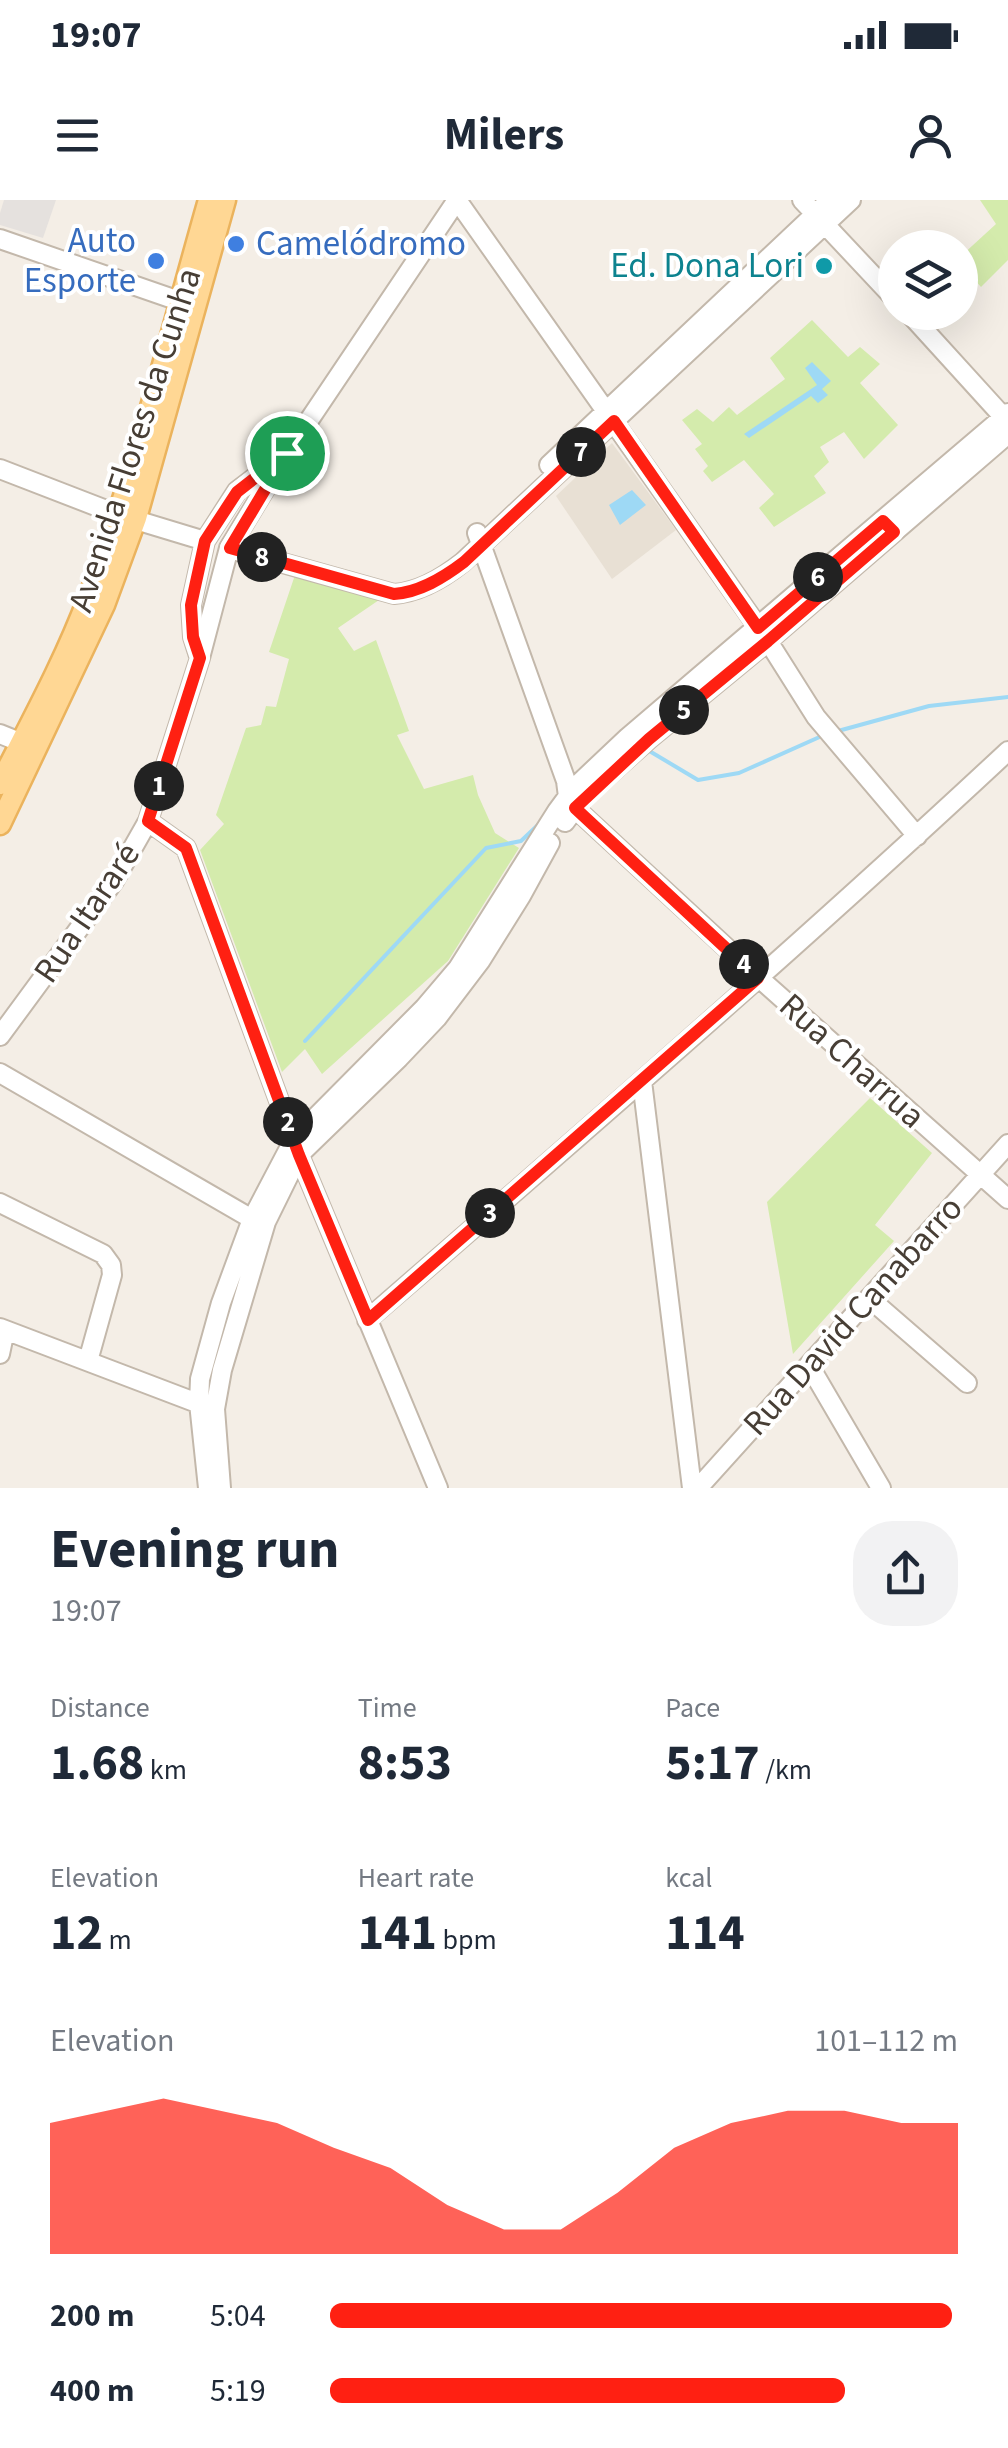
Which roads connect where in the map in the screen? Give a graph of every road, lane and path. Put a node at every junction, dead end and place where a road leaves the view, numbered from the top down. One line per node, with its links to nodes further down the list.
1 (209, 200): 9 (main road, Avenida Flores da Cunha)
2 (225, 200): 15 (main road, Avenida Flores da Cunha)
3 (457, 200): 11 (street); 13 (street, Rua Itararé)
4 (830, 200): 6 (street)
5 (851, 200): 6 (street)
6 (814, 212): 8 (street); 11 (street)
7 (0, 239): 9 (street)
8 (878, 281)
9 (182, 302): 15 (main road, Avenida Flores da Cunha)
10 (924, 330): 12 (street)
11 (610, 416): 16 (street); 19 (street)
12 (1007, 421): 19 (street)
13 (287, 453): 17 (street); 18 (street, Rua Itararé)
14 (0, 469): 15 (street)
15 (127, 516): 17 (street); 22 (main road, Avenida Flores da Cunha)
16 (480, 538): 18 (street); 25 (street)
17 (205, 541): 20 (street)
18 (230, 548): 20 (street, Rua Itararé)
19 (764, 634): 25 (street); 28 (street)
20 (200, 658): 26 (street, Rua Itararé)
21 (0, 734): 22 (street)
22 (29, 745): 24 (main road, Avenida Flores da Cunha); 27 (main road, Avenida Flores da Cunha)
23 (1008, 751): 28 (street)
24 (0, 784)
25 (573, 794): 29 (street, Rua Charrua); 34 (street)
26 (148, 821): 30 (street, Rua Itararé); 34 (street)
27 (0, 824)
28 (917, 836): 29 (street)
29 (762, 973): 32 (street); 35 (street, Rua Charrua)
30 (0, 1036)
31 (0, 1074): 39 (street)
32 (642, 1081): 41 (street); 50 (street)
33 (1008, 1144): 35 (street, Rua David Canabarro)
34 (297, 1147): 39 (street); 41 (street)
35 (984, 1171): 36 (street, Rua Charrua); 37 (street, Rua Charrua); 40 (street, Rua David Canabarro)
36 (1008, 1184)
37 (1008, 1199)
38 (0, 1203): 44 (street)
39 (259, 1220): 47 (street)
40 (869, 1298): 45 (street, Rua David Canabarro); 46 (street)
41 (368, 1320): 49 (street)
42 (2, 1330): 43 (street); 44 (street)
43 (0, 1354)
44 (88, 1362): 47 (street)
45 (808, 1365): 50 (street, Rua David Canabarro); 51 (street)
46 (966, 1383)
47 (207, 1406): 48 (street)
48 (216, 1486)
49 (438, 1488)
50 (695, 1488)
51 (881, 1488)

